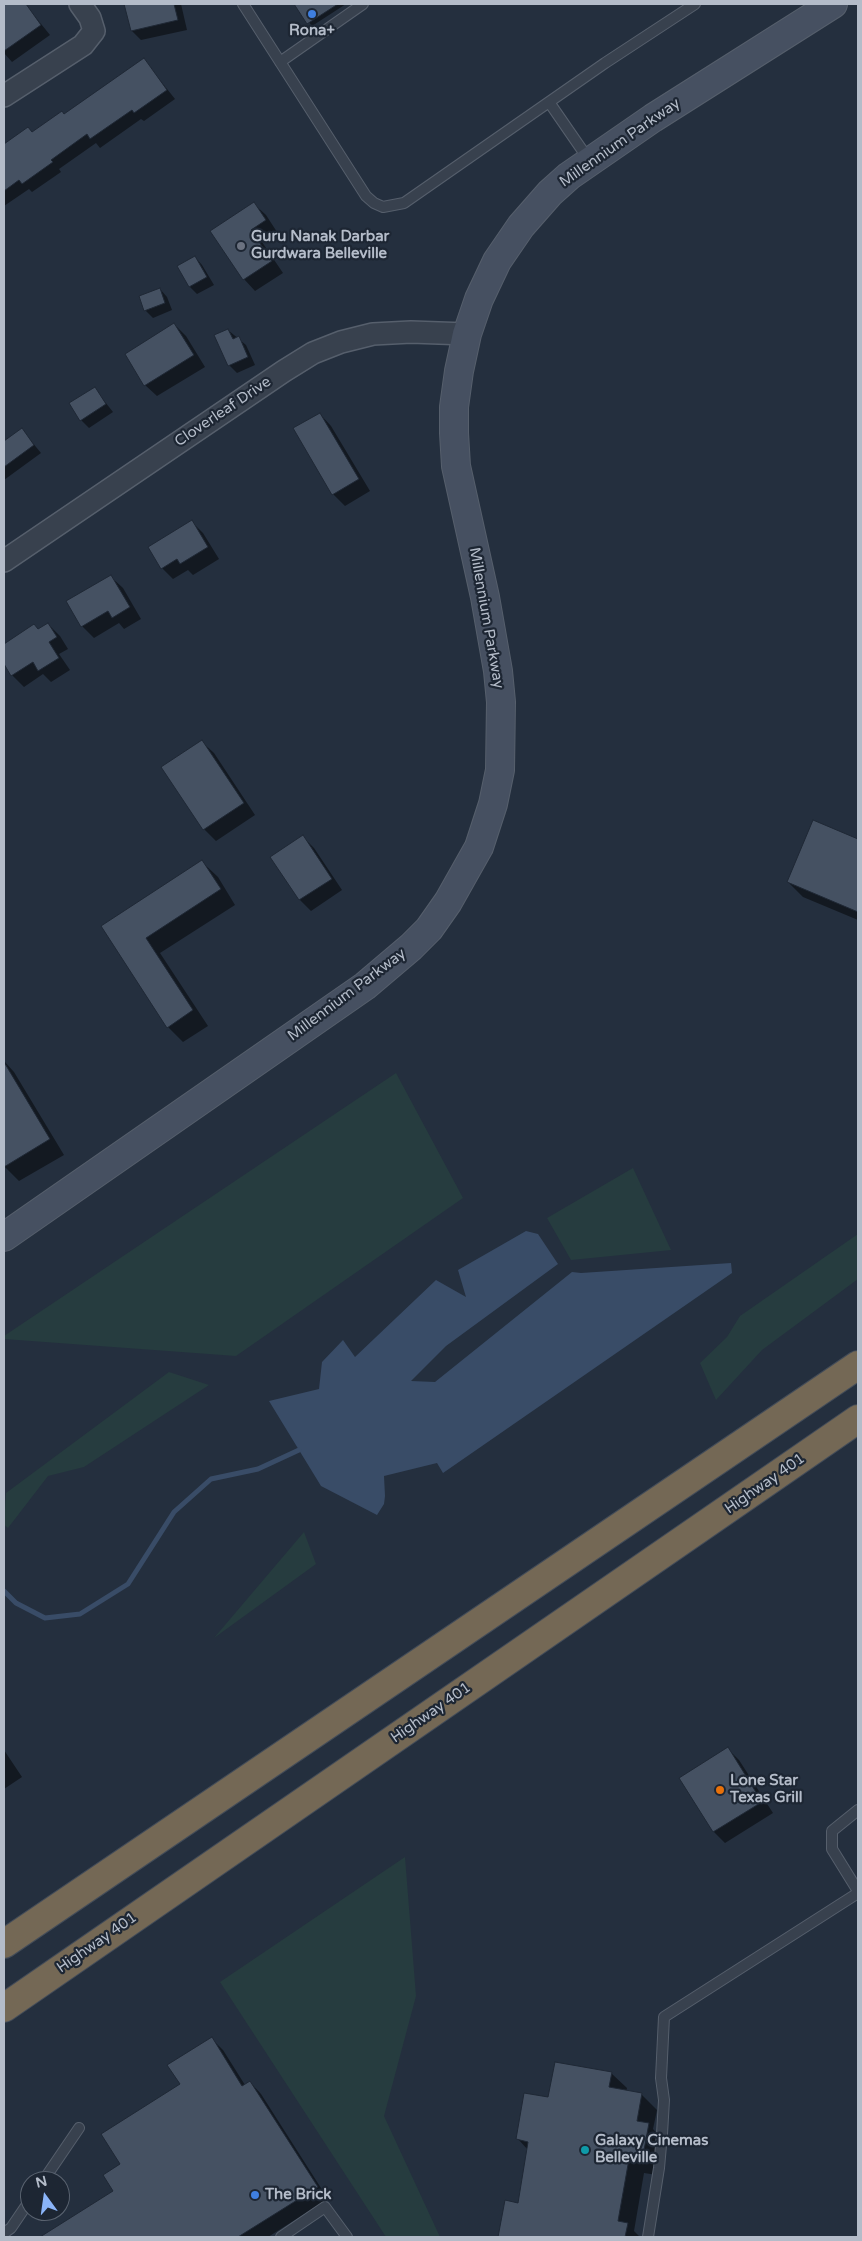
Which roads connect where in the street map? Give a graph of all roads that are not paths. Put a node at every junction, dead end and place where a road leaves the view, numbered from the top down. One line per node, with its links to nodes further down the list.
1 (80, 4): 7 (street)
2 (242, 4): 6 (lane)
3 (363, 4): 6 (lane)
4 (695, 4): 8 (lane)
5 (833, 4): 9 (street, Millennium Parkway)
6 (280, 62): 8 (lane)
7 (4, 96)
8 (549, 102): 9 (lane)
9 (589, 161): 10 (street, Millennium Parkway)
10 (467, 334): 11 (street, Cloverleaf Drive); 12 (street, Millennium Parkway)
11 (4, 561)
12 (4, 1237)
13 (858, 1366): 17 (highway)
14 (858, 1419): 18 (highway, Highway 401)
15 (858, 1810): 16 (lane)
16 (858, 1892): 25 (lane)
17 (4, 1944)
18 (4, 2008)
19 (79, 2128): 20 (lane)
20 (50, 2171)
21 (20, 2215): 22 (lane)
22 (4, 2233)
23 (280, 2237): 24 (lane)
24 (347, 2237)
25 (648, 2237)

